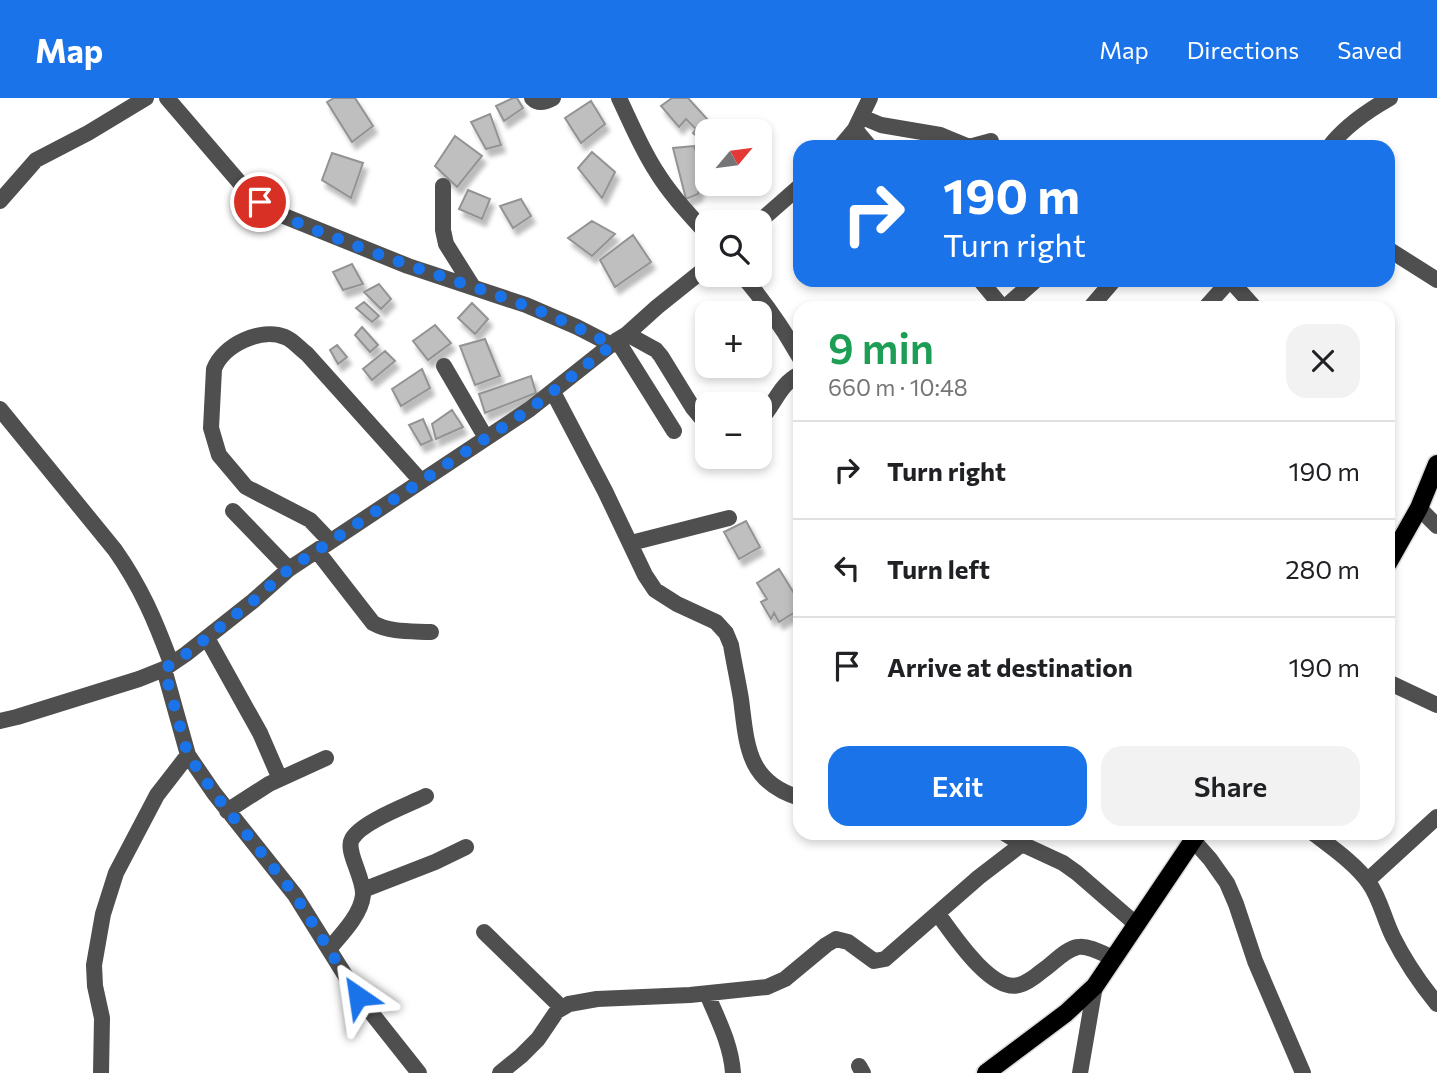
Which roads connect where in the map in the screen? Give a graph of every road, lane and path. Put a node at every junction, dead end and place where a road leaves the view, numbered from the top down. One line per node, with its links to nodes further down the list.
1 (146, 98): 15 (street)
2 (167, 98): 21 (street)
3 (532, 98): 4 (street)
4 (553, 98)
5 (620, 98): 17 (street)
6 (870, 98): 8 (street)
7 (1390, 98): 12 (street)
8 (858, 123): 9 (street); 10 (street); 11 (street)
9 (845, 140)
10 (866, 140)
11 (952, 140)
12 (1334, 140)
13 (443, 186): 21 (street)
14 (793, 192): 16 (street)
15 (0, 201)
16 (772, 211)
17 (695, 221)
18 (1395, 253): 20 (street)
19 (695, 277): 33 (street)
20 (1437, 280)
21 (473, 287): 33 (street)
22 (752, 287): 34 (street)
23 (986, 287): 28 (street)
24 (1028, 287): 29 (street)
25 (1108, 287): 30 (street)
26 (1224, 287): 31 (street)
27 (1236, 287): 32 (street)
28 (998, 301)
29 (1012, 301)
30 (1096, 301)
31 (1211, 301)
32 (1249, 301)
33 (619, 340): 37 (street); 40 (street); 41 (street)
34 (793, 346)
35 (444, 366): 42 (street)
36 (793, 378): 38 (street)
37 (553, 392): 42 (street); 49 (street)
38 (772, 403)
39 (0, 409): 55 (street)
40 (695, 410)
41 (674, 431)
42 (486, 438): 44 (street)
43 (1437, 464): 45 (main road)
44 (421, 481): 50 (street); 50 (street)
45 (1419, 508): 48 (street); 51 (main road)
46 (233, 511): 52 (street)
47 (729, 518): 49 (street)
48 (1437, 526)
49 (631, 543): 63 (street)
50 (323, 546): 52 (street); 53 (street)
51 (1395, 551)
52 (289, 569): 54 (street)
53 (431, 632)
54 (207, 638): 55 (street); 61 (street)
55 (168, 666): 58 (street); 59 (street)
56 (1395, 685): 57 (street)
57 (1437, 705)
58 (0, 721)
59 (188, 755): 64 (street); 84 (street)
60 (326, 758): 61 (street)
61 (280, 779): 64 (street)
62 (426, 796): 73 (street)
63 (793, 796)
64 (228, 811): 77 (street)
65 (1437, 817): 72 (street)
66 (1015, 840): 70 (street)
67 (1194, 840): 75 (main road)
68 (1198, 840): 89 (street)
69 (1322, 840): 72 (street)
70 (1022, 844): 74 (street); 75 (street)
71 (466, 846): 73 (street)
72 (1368, 880): 81 (street)
73 (363, 890): 77 (street)
74 (938, 914): 78 (street); 80 (street)
75 (1137, 925): 78 (main road)
76 (484, 932): 82 (street)
77 (329, 949): 83 (street)
78 (1114, 958): 79 (main road)
79 (1095, 986): 87 (main road); 88 (street)
80 (707, 994): 82 (street); 86 (street)
81 (1437, 1004)
82 (562, 1007): 85 (street)
83 (409, 1070)
84 (101, 1073)
85 (500, 1073)
86 (733, 1073)
87 (986, 1073)
88 (1080, 1073)
89 (1303, 1073)

